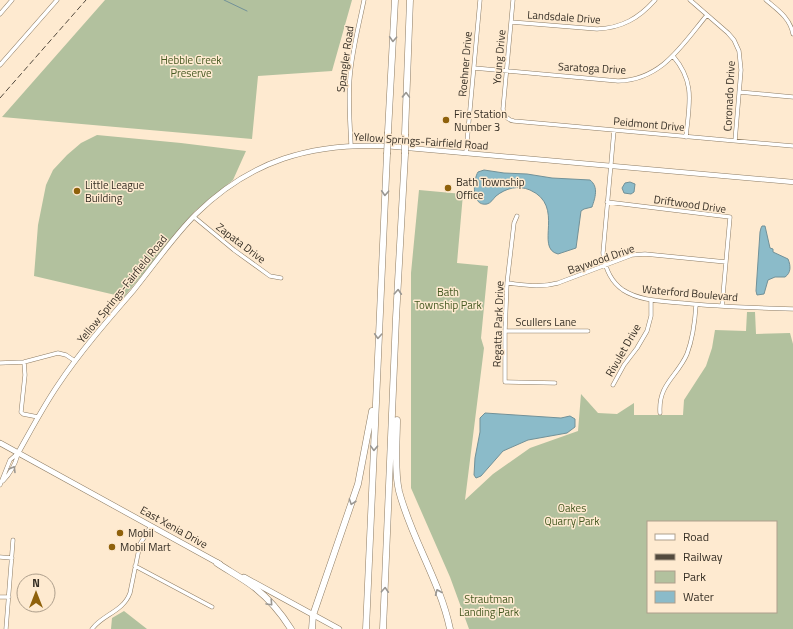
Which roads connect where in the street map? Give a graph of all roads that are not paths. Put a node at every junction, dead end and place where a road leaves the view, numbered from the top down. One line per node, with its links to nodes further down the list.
1 (12, 0): 11 (street)
2 (56, 0): 16 (street)
3 (364, 0): 25 (street, Spangler Road)
4 (395, 0): 47 (highway, one-way to 47, bridge)
5 (410, 0): 41 (highway, one-way to 5, bridge)
6 (480, 0): 17 (street, Roehner Drive)
7 (513, 0): 13 (street, Young Drive)
8 (655, 0): 13 (street, Landsdale Drive)
9 (690, 0): 12 (street, Coronado Drive)
10 (766, 0): 14 (street)
11 (0, 14)
12 (707, 15): 15 (street, Saratoga Drive); 19 (street, Coronado Drive)
13 (511, 22): 18 (street, Young Drive)
14 (793, 34)
15 (672, 56): 18 (street, Saratoga Drive); 23 (street)
16 (0, 65)
17 (474, 68): 18 (street, Saratoga Drive); 27 (street, Roehner Drive)
18 (507, 71): 21 (street, Young Drive)
19 (739, 92): 20 (street); 24 (street, Coronado Drive)
20 (793, 97)
21 (505, 116): 22 (street, Peidmont Drive)
22 (614, 130): 23 (street, Peidmont Drive); 28 (street, Waterford Boulevard)
23 (686, 137): 24 (street, Peidmont Drive)
24 (735, 141): 26 (street, Peidmont Drive)
25 (351, 145): 27 (main road, Yellow Springs-Fairfield Road); 32 (main road, Yellow Springs-Fairfield Road)
26 (793, 146)
27 (466, 153): 28 (main road, Yellow Springs-Fairfield Road)
28 (611, 166): 29 (main road, Yellow Springs-Fairfield Road); 30 (street, Waterford Boulevard)
29 (793, 182)
30 (607, 202): 33 (street, Driftwood Drive); 34 (street, Waterford Boulevard)
31 (517, 216): 36 (street, Regatta Park Drive)
32 (194, 217): 35 (street, Zapata Drive); 44 (main road, Yellow Springs-Fairfield Road)
33 (726, 262): 34 (street, Baywood Drive); 39 (street, Driftwood Drive)
34 (605, 265): 36 (street, Baywood Drive); 37 (street, Waterford Boulevard)
35 (281, 278)
36 (508, 283): 42 (street, Regatta Park Drive)
37 (651, 300): 38 (street, Waterford Boulevard); 49 (street, Rivulet Drive)
38 (696, 305): 39 (street, Waterford Boulevard); 50 (street)
39 (722, 306): 40 (street, Waterford Boulevard)
40 (793, 309)
41 (396, 318): 71 (highway, one-way to 41); 72 (highway, one-way to 41)
42 (505, 331): 43 (street, Scullers Lane); 48 (street, Regatta Park Drive)
43 (588, 331)
44 (75, 361): 45 (street); 51 (main road, Yellow Springs-Fairfield Road)
45 (24, 362): 46 (street); 51 (street)
46 (0, 363)
47 (377, 368): 64 (highway, one-way to 64); 65 (highway, one-way to 65)
48 (555, 383)
49 (613, 386)
50 (660, 413)
51 (38, 417): 53 (main road, Yellow Springs-Fairfield Road)
52 (0, 443): 53 (main road, East Xenia Drive)
53 (18, 453): 54 (street); 55 (main road, East Xenia Drive)
54 (1, 483)
55 (151, 526): 59 (main road, East Xenia Drive); 60 (street)
56 (13, 540): 58 (street)
57 (0, 557): 58 (street)
58 (12, 558): 62 (street)
59 (217, 562): 64 (main road, East Xenia Drive); 68 (highway, one-way to 68)
60 (135, 566): 63 (street); 67 (street)
61 (0, 597): 62 (street)
62 (9, 597): 66 (street)
63 (212, 607)
64 (313, 615): 69 (highway); 70 (main road, East Xenia Drive)
65 (366, 627)
66 (6, 629)
67 (92, 629)
68 (291, 629)
69 (312, 629)
70 (339, 629)
71 (383, 629)
72 (450, 629)

